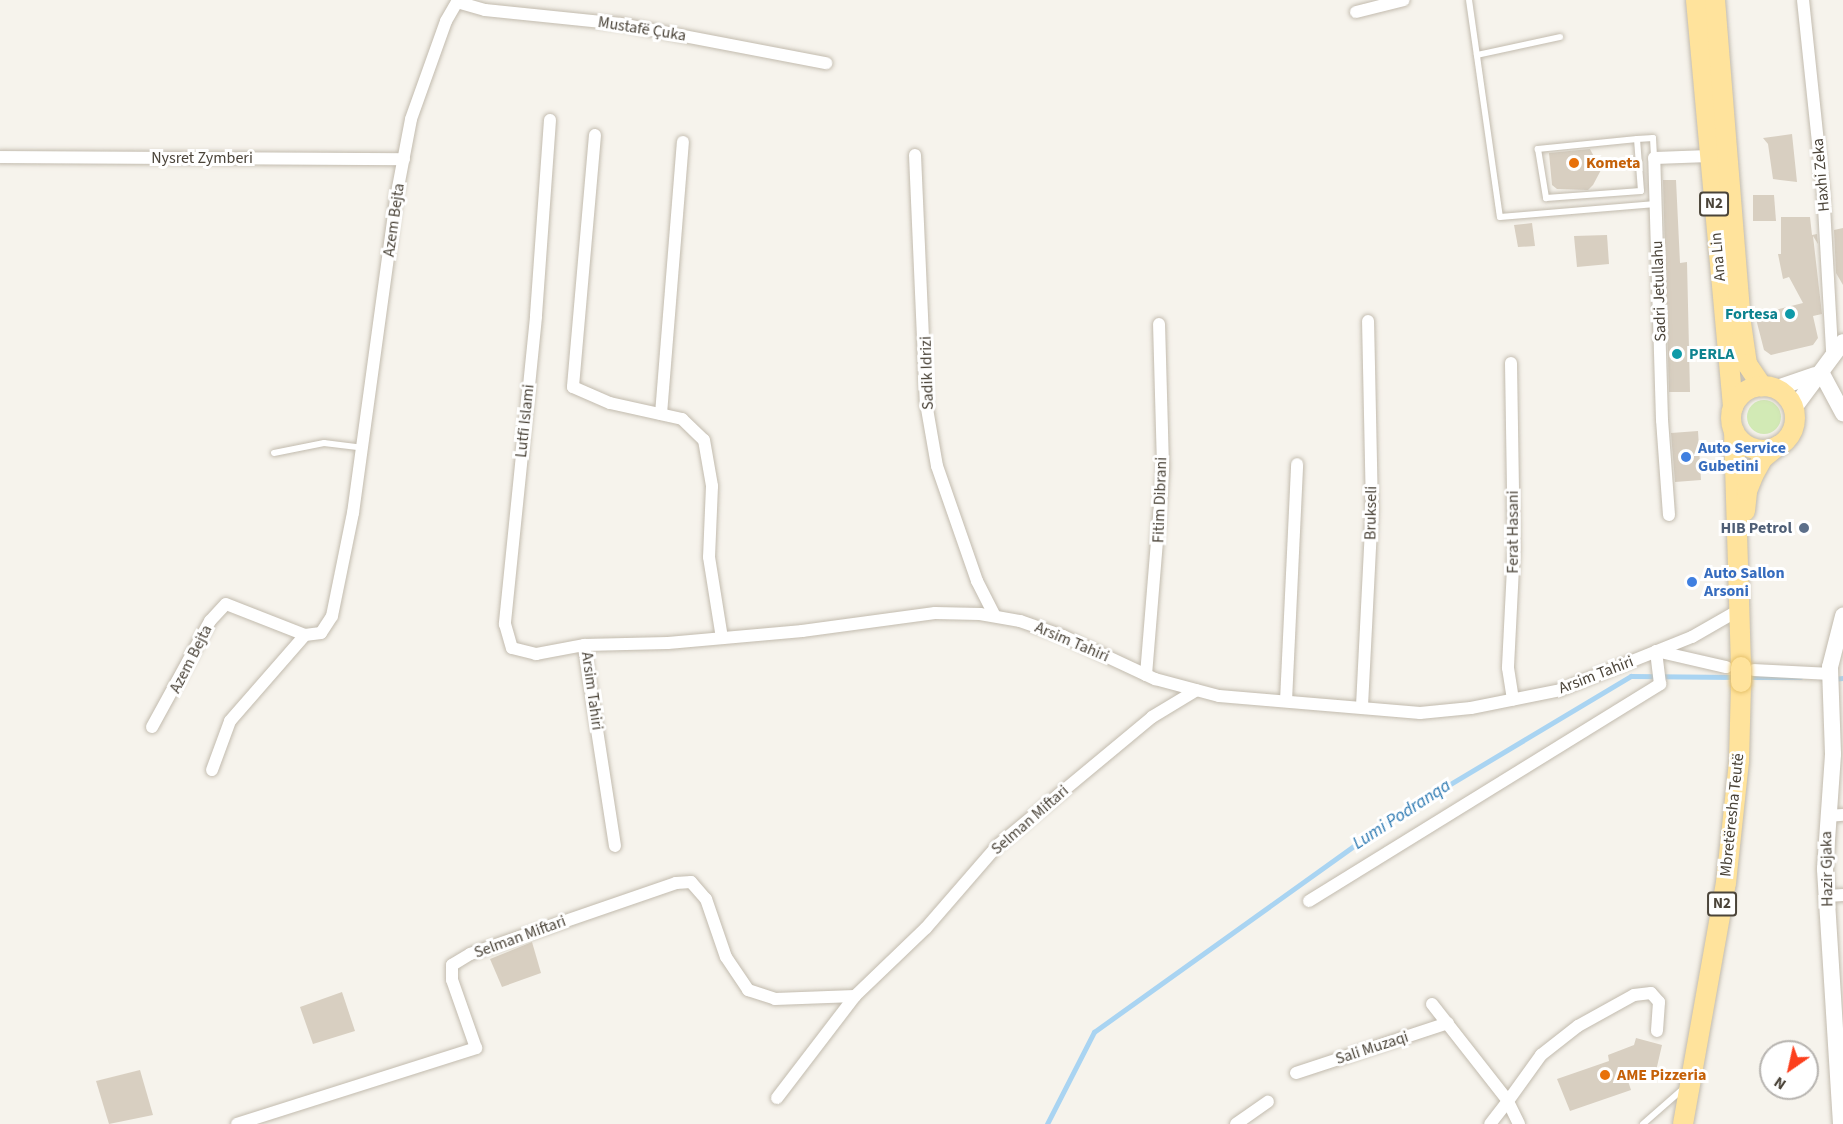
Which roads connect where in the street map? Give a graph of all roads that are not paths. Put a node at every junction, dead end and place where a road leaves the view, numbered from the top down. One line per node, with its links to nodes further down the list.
1 (1404, 0): 7 (street)
2 (1469, 0): 9 (lane)
3 (1696, 0): 16 (main road, Ana Lin / N2)
4 (1715, 0): 26 (main road, Ana Lin / N2)
5 (1803, 0): 23 (street, Haxhi Zeka)
6 (458, 1): 10 (street, Mustafë Çuka); 19 (street, Azem Bejta)
7 (1356, 12)
8 (1560, 37): 9 (lane)
9 (1477, 55): 20 (lane)
10 (826, 63)
11 (550, 120): 42 (street, Lutfi Islami)
12 (595, 135): 30 (street)
13 (1637, 139): 13 (lane); 18 (lane)
14 (683, 142): 30 (street)
15 (915, 155): 38 (street, Sadik Idrizi)
16 (1710, 156): 18 (street); 27 (main road, Ana Lin / N2)
17 (0, 157): 19 (street, Nysret Zymberi)
18 (1654, 158): 20 (street, Sadri Jetullahu)
19 (404, 159): 33 (street, Azem Bejta)
20 (1656, 204): 36 (street, Sadri Jetullahu)
21 (1368, 321): 50 (street, Brukseli)
22 (1159, 324): 45 (street, Fitim Dibrani)
23 (1838, 346): 25 (street)
24 (1511, 363): 48 (street, Ferat Hasani)
25 (1821, 372): 26 (street); 28 (street); 29 (street)
26 (1769, 387): 27 (main road); 28 (main road, N2)
27 (1732, 407): 31 (main road, N2)
28 (1794, 408): 32 (main road, N2)
29 (1843, 413)
30 (662, 414): 41 (street)
31 (1734, 431): 32 (main road); 37 (main road, Mbretëresha Teutë / N2)
32 (1778, 446): 37 (main road, Mbretëresha Teutë / N2)
33 (362, 448): 34 (lane); 40 (street, Azem Bejta)
34 (274, 453)
35 (1297, 464): 49 (street)
36 (1669, 515)
37 (1739, 610): 43 (street, Arsim Tahiri); 44 (main road, Mbretëresha Teutë / N2)
38 (995, 616): 41 (street, Arsim Tahiri); 45 (street, Arsim Tahiri)
39 (1843, 616): 46 (street, Hazir Gjaka)
40 (305, 635): 51 (street, Azem Bejta); 52 (street, Azem Bejta)
41 (722, 638): 42 (street, Arsim Tahiri)
42 (584, 645): 54 (street, Arsim Tahiri)
43 (1656, 651): 44 (street); 48 (street, Arsim Tahiri); 56 (street)
44 (1741, 672): 46 (street); 63 (main road, Mbretëresha Teutë / N2)
45 (1146, 675): 47 (street, Arsim Tahiri)
46 (1833, 686): 53 (street, Hazir Gjaka)
47 (1197, 690): 49 (street, Arsim Tahiri); 57 (street, Selman Miftari)
48 (1513, 700): 50 (street, Arsim Tahiri)
49 (1286, 701): 50 (street, Arsim Tahiri)
50 (1362, 705)
51 (152, 728)
52 (212, 770)
53 (1835, 815): 55 (street, Hazir Gjaka)
54 (615, 846)
55 (1835, 896): 61 (street, Hazir Gjaka)
56 (1309, 902)
57 (855, 996): 64 (street, Selman Miftari); 67 (street, Selman Miftari)
58 (1432, 1004): 59 (street)
59 (1448, 1023): 62 (street, Sali Muzaqi); 65 (street)
60 (1658, 1031): 65 (street)
61 (1839, 1066): 73 (street, Hazir Gjaka)
62 (1296, 1073)
63 (1690, 1083): 71 (lane); 72 (main road, Mbretëresha Teutë / N2)
64 (777, 1098)
65 (1508, 1101): 69 (street); 70 (street)
66 (1268, 1102): 68 (street)
67 (237, 1124)
68 (1236, 1124)
69 (1490, 1124)
70 (1519, 1124)
71 (1643, 1124)
72 (1683, 1124)
73 (1841, 1124)

